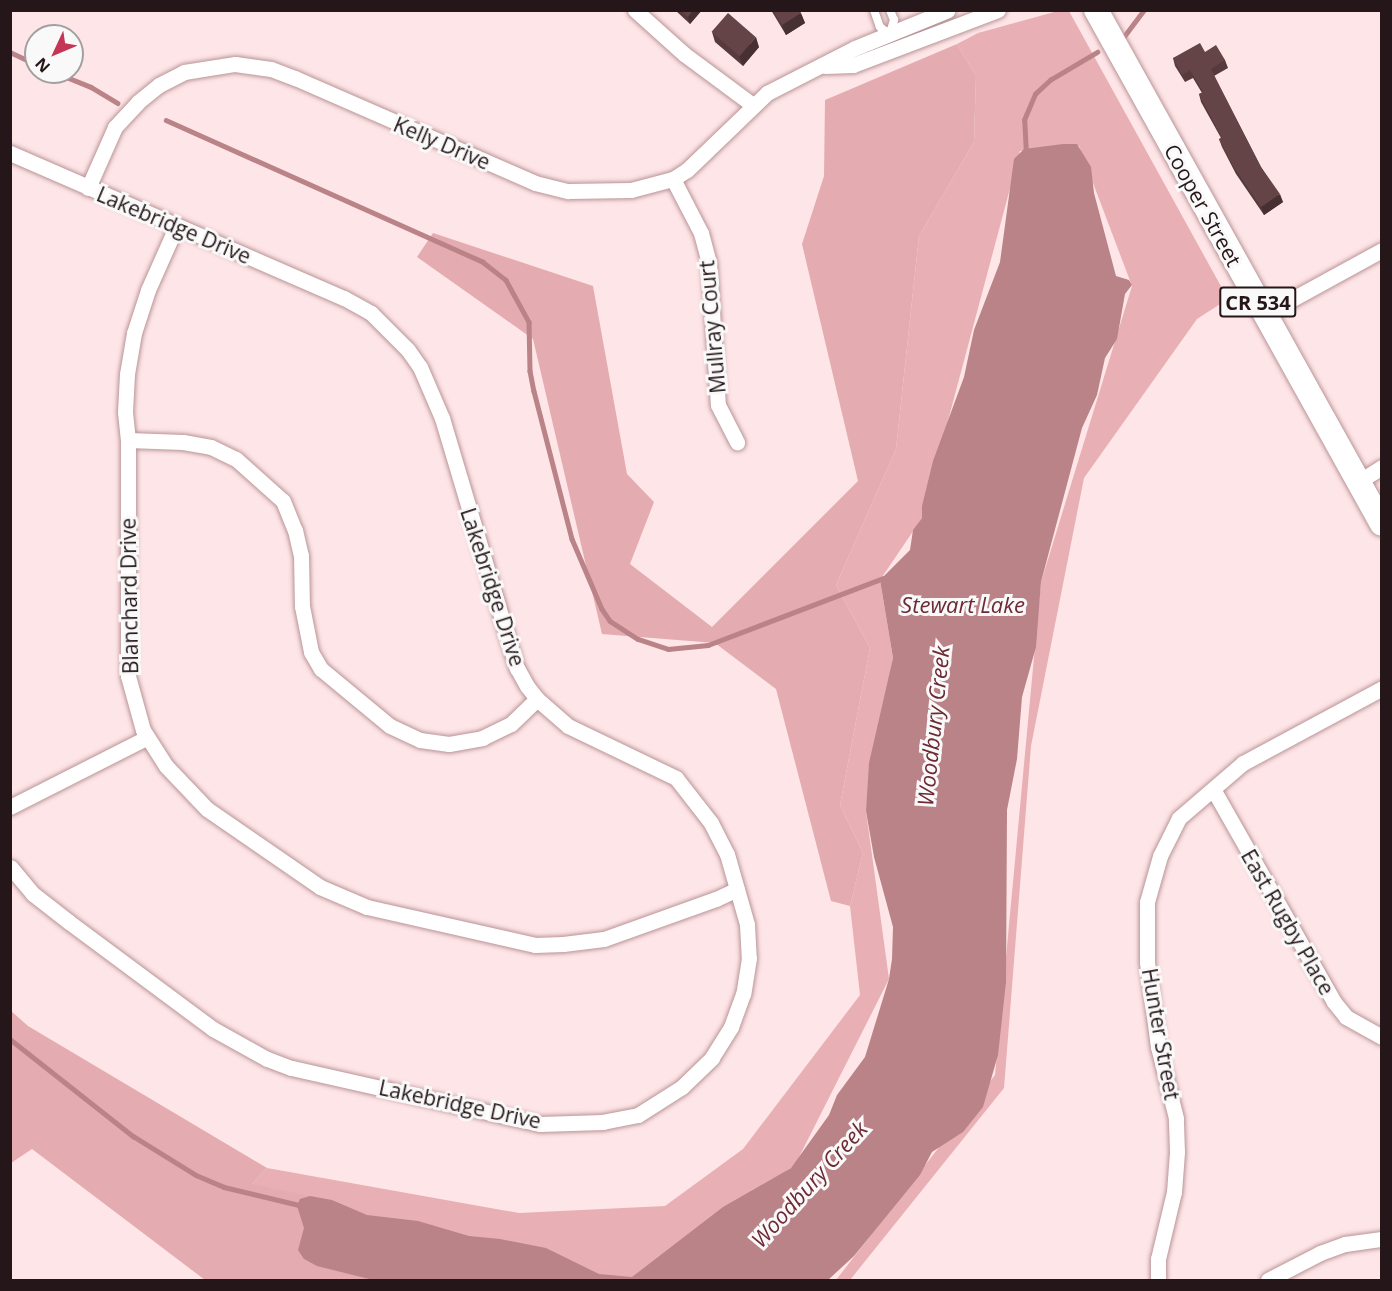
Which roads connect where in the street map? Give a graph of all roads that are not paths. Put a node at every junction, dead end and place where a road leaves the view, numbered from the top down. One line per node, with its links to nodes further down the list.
1 (635, 10): 10 (street)
2 (874, 10): 7 (lane)
3 (890, 10): 7 (lane)
4 (948, 10): 7 (street, Kelly Drive)
5 (999, 10): 8 (street, Kelly Drive)
6 (1096, 10): 16 (main road, Cooper Street / CR 534)
7 (890, 34): 8 (lane); 9 (street, Kelly Drive)
8 (895, 49): 9 (street, Kelly Drive)
9 (822, 67): 10 (street, Kelly Drive)
10 (753, 105): 12 (street, Kelly Drive)
11 (10, 153): 13 (street, Lakebridge Drive)
12 (673, 178): 13 (street, Kelly Drive); 18 (street, Mullray Court)
13 (88, 188): 14 (street, Lakebridge Drive)
14 (176, 227): 17 (street, Blanchard Drive); 23 (street, Lakebridge Drive)
15 (1382, 250): 16 (street)
16 (1265, 315): 20 (main road, Cooper Street / CR 534)
17 (128, 440): 23 (street); 24 (street, Blanchard Drive)
18 (737, 442)
19 (1382, 467): 20 (street)
20 (1358, 482): 21 (main road, Cooper Street / CR 534)
21 (1382, 524)
22 (1382, 688): 25 (street, Hunter Street)
23 (537, 699): 28 (street, Lakebridge Drive)
24 (146, 738): 26 (street); 28 (street, Blanchard Drive)
25 (1213, 789): 29 (street, East Rugby Place); 31 (street, Hunter Street)
26 (10, 807)
27 (10, 867): 28 (street, Lakebridge Drive)
28 (737, 889)
29 (1382, 1037)
30 (1382, 1239): 32 (street)
31 (1158, 1281)
32 (1268, 1281)

